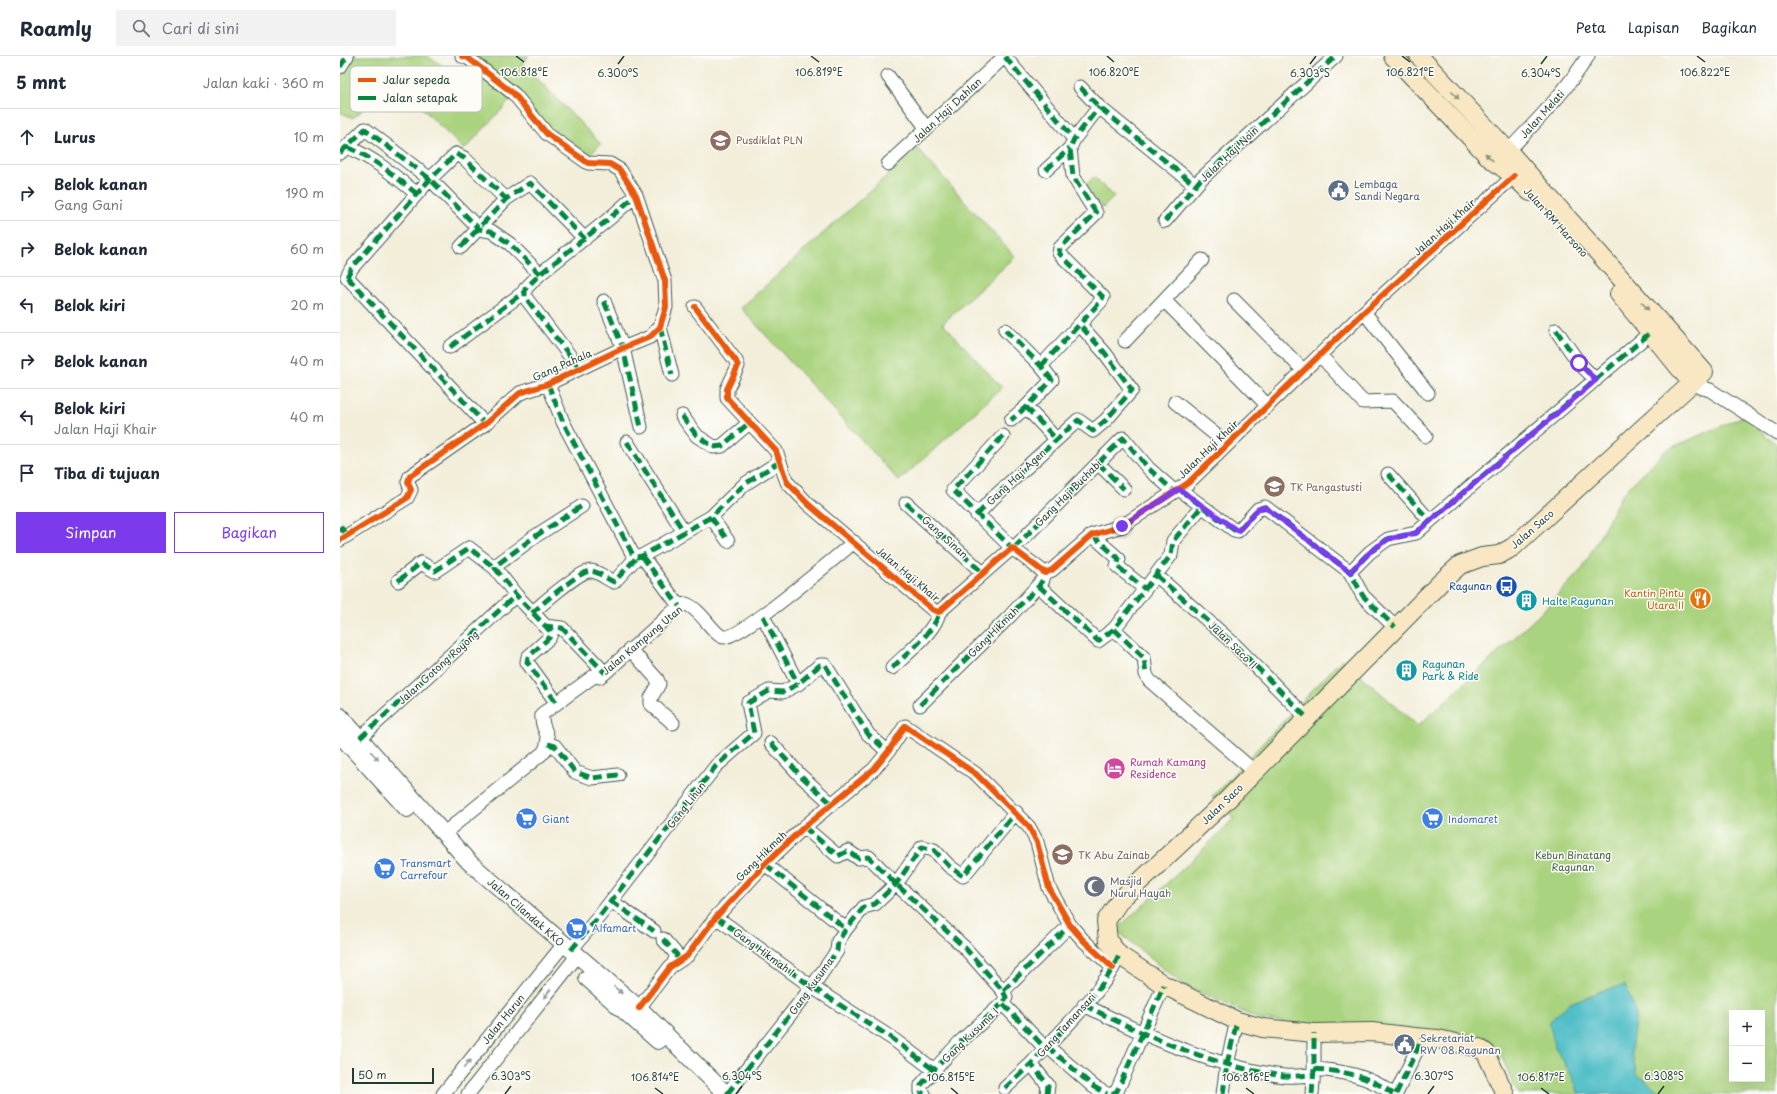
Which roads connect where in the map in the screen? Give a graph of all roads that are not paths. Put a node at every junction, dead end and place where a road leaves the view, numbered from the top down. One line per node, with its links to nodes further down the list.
1 (347, 56): 9 (street)
2 (462, 56): 8 (street)
3 (1005, 56): 14 (street, Jalan Haji Dahlan); 15 (street)
4 (1336, 56): 22 (street, Jalan Haji Noin)
5 (1394, 56): 20 (main road, Jalan RM Harsono, one-way to 5)
6 (1419, 56): 17 (main road, Jalan RM Harsono, one-way to 17)
7 (1588, 56): 17 (street, Jalan Melati)
8 (478, 66)
9 (340, 67)
10 (482, 69): 24 (street)
11 (888, 76): 14 (street)
12 (1080, 87): 13 (street, Jalan Haji Noin)
13 (1099, 107): 15 (street); 22 (street, Jalan Haji Noin)
14 (927, 129): 18 (street, Jalan Haji Dahlan)
15 (1072, 143): 19 (street); 39 (street)
16 (343, 150): 21 (street); 23 (street)
17 (1508, 151): 52 (main road, Jalan RM Harsono, one-way to 52)
18 (888, 164)
19 (1046, 170)
20 (1514, 176): 38 (street, Jalan Haji Khair); 43 (main road, Jalan RM Harsono)
21 (430, 179): 23 (street); 25 (street); 27 (street)
22 (1195, 185): 26 (street)
23 (417, 194): 32 (street)
24 (636, 195): 28 (street); 40 (street)
25 (506, 199): 27 (street); 28 (street)
26 (1165, 221)
27 (479, 229): 29 (street); 31 (street)
28 (585, 239): 31 (street)
29 (461, 247)
30 (1202, 260): 34 (street)
31 (540, 274): 33 (street)
32 (344, 277): 62 (street)
33 (524, 292): 45 (street); 49 (street)
34 (1164, 300): 44 (street); 57 (street)
35 (1234, 300): 50 (street)
36 (604, 301): 46 (street)
37 (695, 307): 61 (street, Jalan Haji Khair)
38 (1364, 312): 47 (street, Jalan Haji Khair); 55 (street)
39 (1080, 325): 48 (street); 67 (street, Gang Haji Agen)
40 (660, 327): 46 (street, Gang Pahala); 51 (street)
41 (1005, 330): 48 (street)
42 (1556, 330): 53 (street)
43 (1650, 333): 52 (main road, Jalan RM Harsono); 53 (street)
44 (1125, 341)
45 (450, 347)
46 (623, 348): 49 (street, Gang Pahala); 63 (street)
47 (1320, 355): 50 (street, Jalan Haji Khair); 66 (street)
48 (1041, 366): 58 (street)
49 (579, 368): 54 (street, Gang Pahala)
50 (1303, 370): 57 (street, Jalan Haji Khair)
51 (672, 375)
52 (1698, 377): 64 (street, Jalan RM Harsono); 102 (main road, Jalan Saco)
53 (1596, 380): 80 (street)
54 (548, 384): 62 (street, Gang Pahala); 87 (street)
55 (1428, 393)
56 (1175, 402): 69 (street)
57 (1268, 406): 69 (street, Jalan Haji Khair)
58 (1026, 407): 60 (street); 67 (street)
59 (682, 416): 61 (street)
60 (1011, 420)
61 (749, 423): 70 (street, Jalan Haji Khair)
62 (485, 424): 82 (street, Gang Pahala)
63 (641, 427)
64 (1777, 433)
65 (1003, 436): 78 (street)
66 (1426, 436)
67 (1056, 439): 78 (street, Gang Haji Agen)
68 (627, 442): 81 (street)
69 (1227, 444): 74 (street, Jalan Haji Khair)
70 (779, 462): 79 (street); 85 (street, Jalan Haji Khair)
71 (1098, 464): 73 (street); 74 (street, Gang Haji Buchabi); 86 (street, Gang Haji Buchabi)
72 (1388, 474): 80 (street)
73 (1124, 488)
74 (1176, 490): 77 (street); 83 (street, Jalan Haji Khair)
75 (906, 503): 90 (street, Gang Sinan)
76 (582, 506): 88 (street)
77 (1202, 506): 89 (street); 92 (street)
78 (977, 515): 86 (street)
79 (711, 517): 81 (street); 84 (street)
80 (1430, 521): 89 (street)
81 (684, 532): 87 (street)
82 (342, 534)
83 (1092, 534): 91 (street, Jalan Haji Khair); 95 (street)
84 (728, 541)
85 (854, 542): 98 (street, Jalan Haji Khair); 100 (street, Jalan Kampung Utan)
86 (1013, 548): 90 (street, Jalan Haji Khair); 91 (street)
87 (639, 557): 97 (street); 99 (street)
88 (495, 568): 93 (street); 96 (street)
89 (1350, 572): 102 (street)
90 (983, 573): 98 (street, Jalan Haji Khair)
91 (1045, 573): 94 (street, Gang Hikmah)
92 (1156, 575): 95 (street); 111 (street, Jalan Saco II)
93 (398, 581)
94 (1039, 586): 103 (street); 109 (street, Gang Hikmah)
95 (1145, 589): 103 (street)
96 (516, 595): 99 (street); 114 (street, Jalan Gotong Royong)
97 (679, 606): 100 (street, Jalan Kampung Utan); 104 (street, Jalan Kampung Utan)
98 (939, 612): 105 (street)
99 (532, 613): 101 (street)
100 (763, 616): 107 (street)
101 (544, 626): 106 (street); 108 (street)
102 (1395, 627): 111 (main road, Jalan Saco)
103 (1114, 629): 118 (street)
104 (630, 649): 106 (street, Jalan Kampung Utan); 112 (street)
105 (892, 668)
106 (605, 673): 108 (street, Jalan Kampung Utan)
107 (798, 684): 117 (street); 126 (street, Gang Lihun)
108 (556, 702): 116 (street, Jalan Kampung Utan)
109 (920, 705)
110 (340, 716): 114 (street, Jalan Cilandak KKO)
111 (1307, 718): 118 (main road, Jalan Saco)
112 (674, 723)
113 (340, 735): 130 (street, Jalan Cilandak KKO)
114 (360, 738): 123 (street, Jalan Cilandak KKO, one-way to 123)
115 (772, 743): 120 (street)
116 (548, 744): 119 (street); 123 (street)
117 (888, 752): 120 (street, Gang Hikmah); 121 (street, Gang Hikmah)
118 (1254, 772): 131 (main road, Jalan Saco)
119 (618, 775)
120 (832, 804): 122 (street, Gang Hikmah)
121 (1016, 812): 125 (street, Gang Kusuma); 128 (street)
122 (804, 827): 124 (street, Gang Hikmah); 125 (street)
123 (443, 834): 130 (street, Jalan Cilandak KKO)
124 (765, 864): 127 (street, Gang Hikmah); 129 (street)
125 (896, 884): 129 (street, Gang Kusuma); 135 (street)
126 (611, 901): 130 (street, Gang Lihun); 132 (street)
127 (716, 917): 132 (street, Gang Hikmah); 134 (street, Gang Hikmah I)
128 (1070, 925): 131 (street); 135 (street, Gang Kusuma I)
129 (846, 929): 134 (street, Gang Kusuma)
130 (568, 953): 137 (street, Jalan Cilandak KKO, one-way to 137); 149 (street, Jalan Harun, one-way to 130); 150 (street, Jalan Harun, one-way to 150); 151 (street, Jalan Cilandak KKO)
131 (1116, 961): 133 (main road, Jalan Saco); 136 (street, Gang Tamansari)
132 (674, 965): 137 (street, Gang Hikmah)
133 (1164, 985): 138 (main road, Jalan Saco); 140 (street)
134 (812, 987): 145 (street, Gang Hikmah I); 152 (street, Gang Kusuma)
135 (1004, 997): 142 (street); 145 (street, Gang Kusuma I)
136 (1084, 1006): 140 (street); 142 (street, Gang Tamansari)
137 (639, 1008): 152 (street, Jalan Cilandak KKO)
138 (1237, 1021): 139 (main road, Jalan Saco); 144 (street)
139 (1314, 1033): 141 (main road, Jalan Saco); 146 (street)
140 (1142, 1034): 144 (street); 155 (street)
141 (1423, 1037): 158 (street); 159 (main road, Jalan Saco)
142 (1046, 1047): 143 (street, Gang Tamansari); 154 (street)
143 (1031, 1064): 147 (street); 153 (street, Gang Tamansari)
144 (1227, 1064): 146 (street); 156 (street)
145 (934, 1070): 148 (street, Gang Kusuma I)
146 (1314, 1072): 157 (street); 158 (street)
147 (1005, 1088)
148 (923, 1093)
149 (443, 1094)
150 (468, 1094)
151 (711, 1094)
152 (727, 1094)
153 (1047, 1094)
154 (1107, 1094)
155 (1112, 1094)
156 (1222, 1094)
157 (1312, 1094)
158 (1395, 1094)
159 (1505, 1094)

